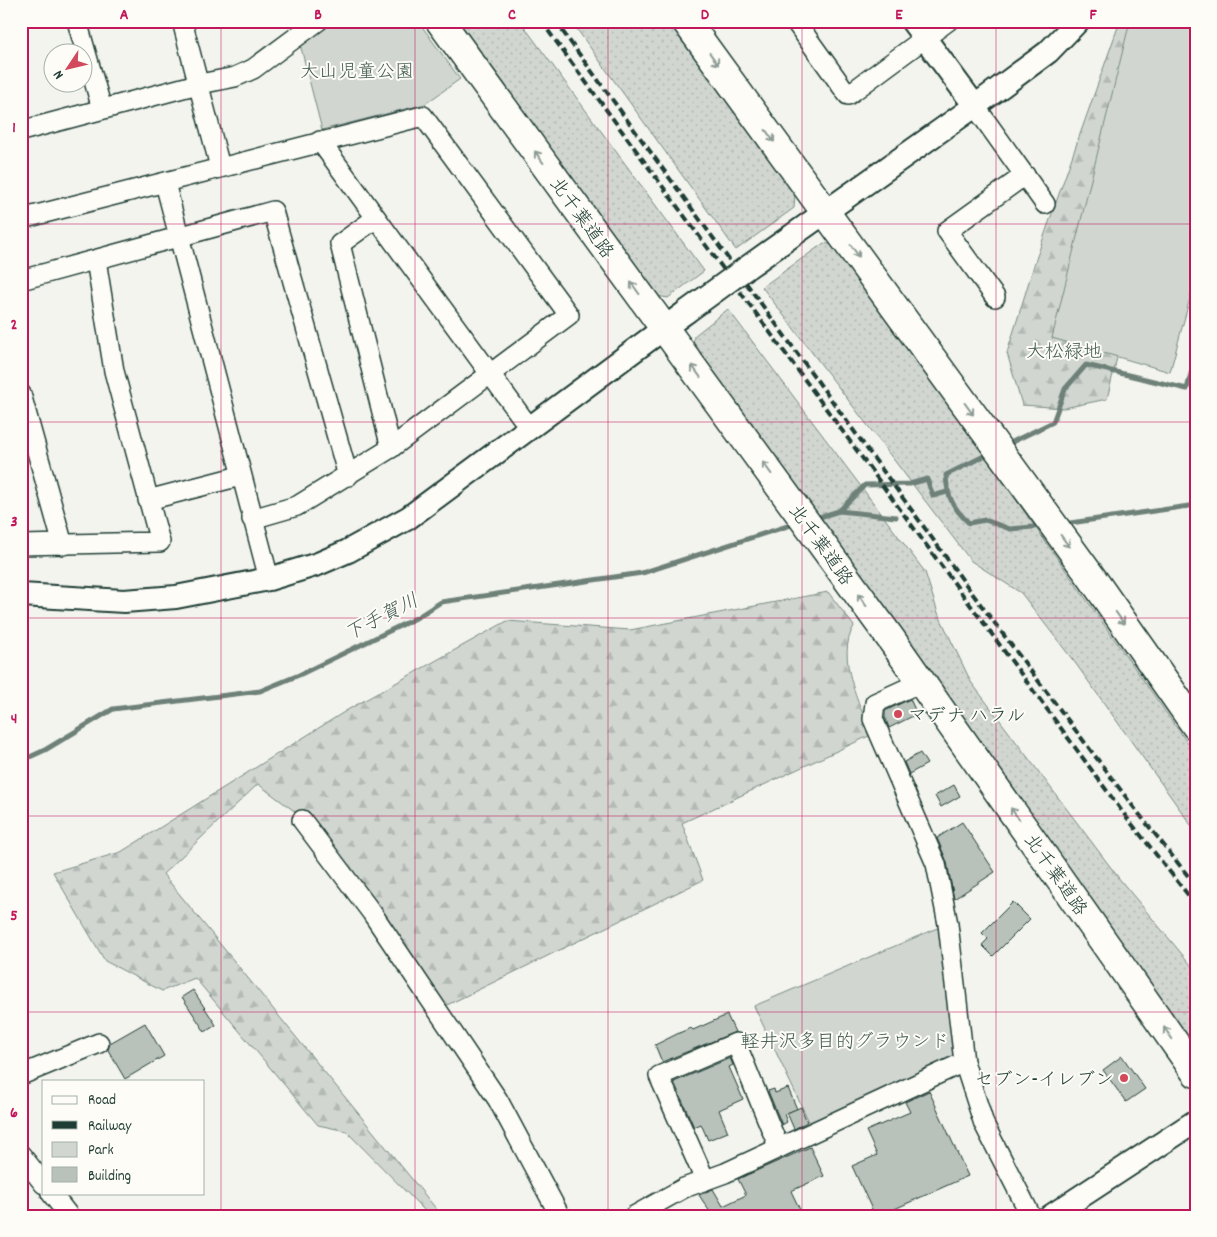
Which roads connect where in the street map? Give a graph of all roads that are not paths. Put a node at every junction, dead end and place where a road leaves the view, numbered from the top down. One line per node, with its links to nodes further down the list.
1 (77, 21): 12 (street)
2 (182, 21): 10 (street)
3 (318, 21): 10 (street)
4 (440, 21): 26 (highway, 北千葉道路, one-way to 4)
5 (686, 21): 21 (highway, one-way to 21)
6 (795, 21): 9 (street)
7 (948, 21): 9 (street)
8 (1078, 21): 11 (street)
9 (919, 30): 11 (street)
10 (198, 84): 12 (street); 15 (street)
11 (975, 106): 16 (street); 21 (street)
12 (102, 109): 13 (street)
13 (21, 131)
14 (320, 141): 15 (street); 19 (street); 27 (street)
15 (220, 166): 17 (street)
16 (1025, 174): 18 (street); 25 (street)
17 (165, 183): 20 (street); 22 (street)
18 (1045, 204)
19 (376, 218): 27 (street); 30 (street)
20 (21, 219)
21 (816, 219): 26 (street, bridge); 40 (highway, one-way to 40)
22 (179, 237): 23 (street); 31 (street); 32 (street)
23 (96, 260): 24 (street); 33 (street)
24 (21, 280)
25 (995, 297)
26 (675, 320): 29 (street); 39 (highway, 北千葉道路, one-way to 26)
27 (491, 374): 29 (street); 30 (street)
28 (21, 394): 36 (street)
29 (529, 428): 37 (street)
30 (391, 448): 32 (street)
31 (240, 476): 33 (street); 34 (street)
32 (348, 476): 34 (street)
33 (148, 500): 36 (street)
34 (252, 519): 37 (street)
35 (21, 545): 36 (street)
36 (62, 545)
37 (269, 579): 38 (street)
38 (21, 596)
39 (921, 682): 43 (street); 44 (highway, 北千葉道路, one-way to 39)
40 (1196, 726)
41 (302, 820): 53 (street)
42 (99, 1043): 45 (street)
43 (964, 1062): 47 (street); 55 (street)
44 (1196, 1073)
45 (21, 1075)
46 (1196, 1121): 56 (street)
47 (779, 1148): 49 (street); 49 (street)
48 (21, 1155): 50 (street)
49 (705, 1180): 54 (street)
50 (42, 1181)
51 (52, 1194): 52 (street)
52 (69, 1216)
53 (560, 1216)
54 (634, 1216)
55 (1031, 1216)
56 (1051, 1216)

